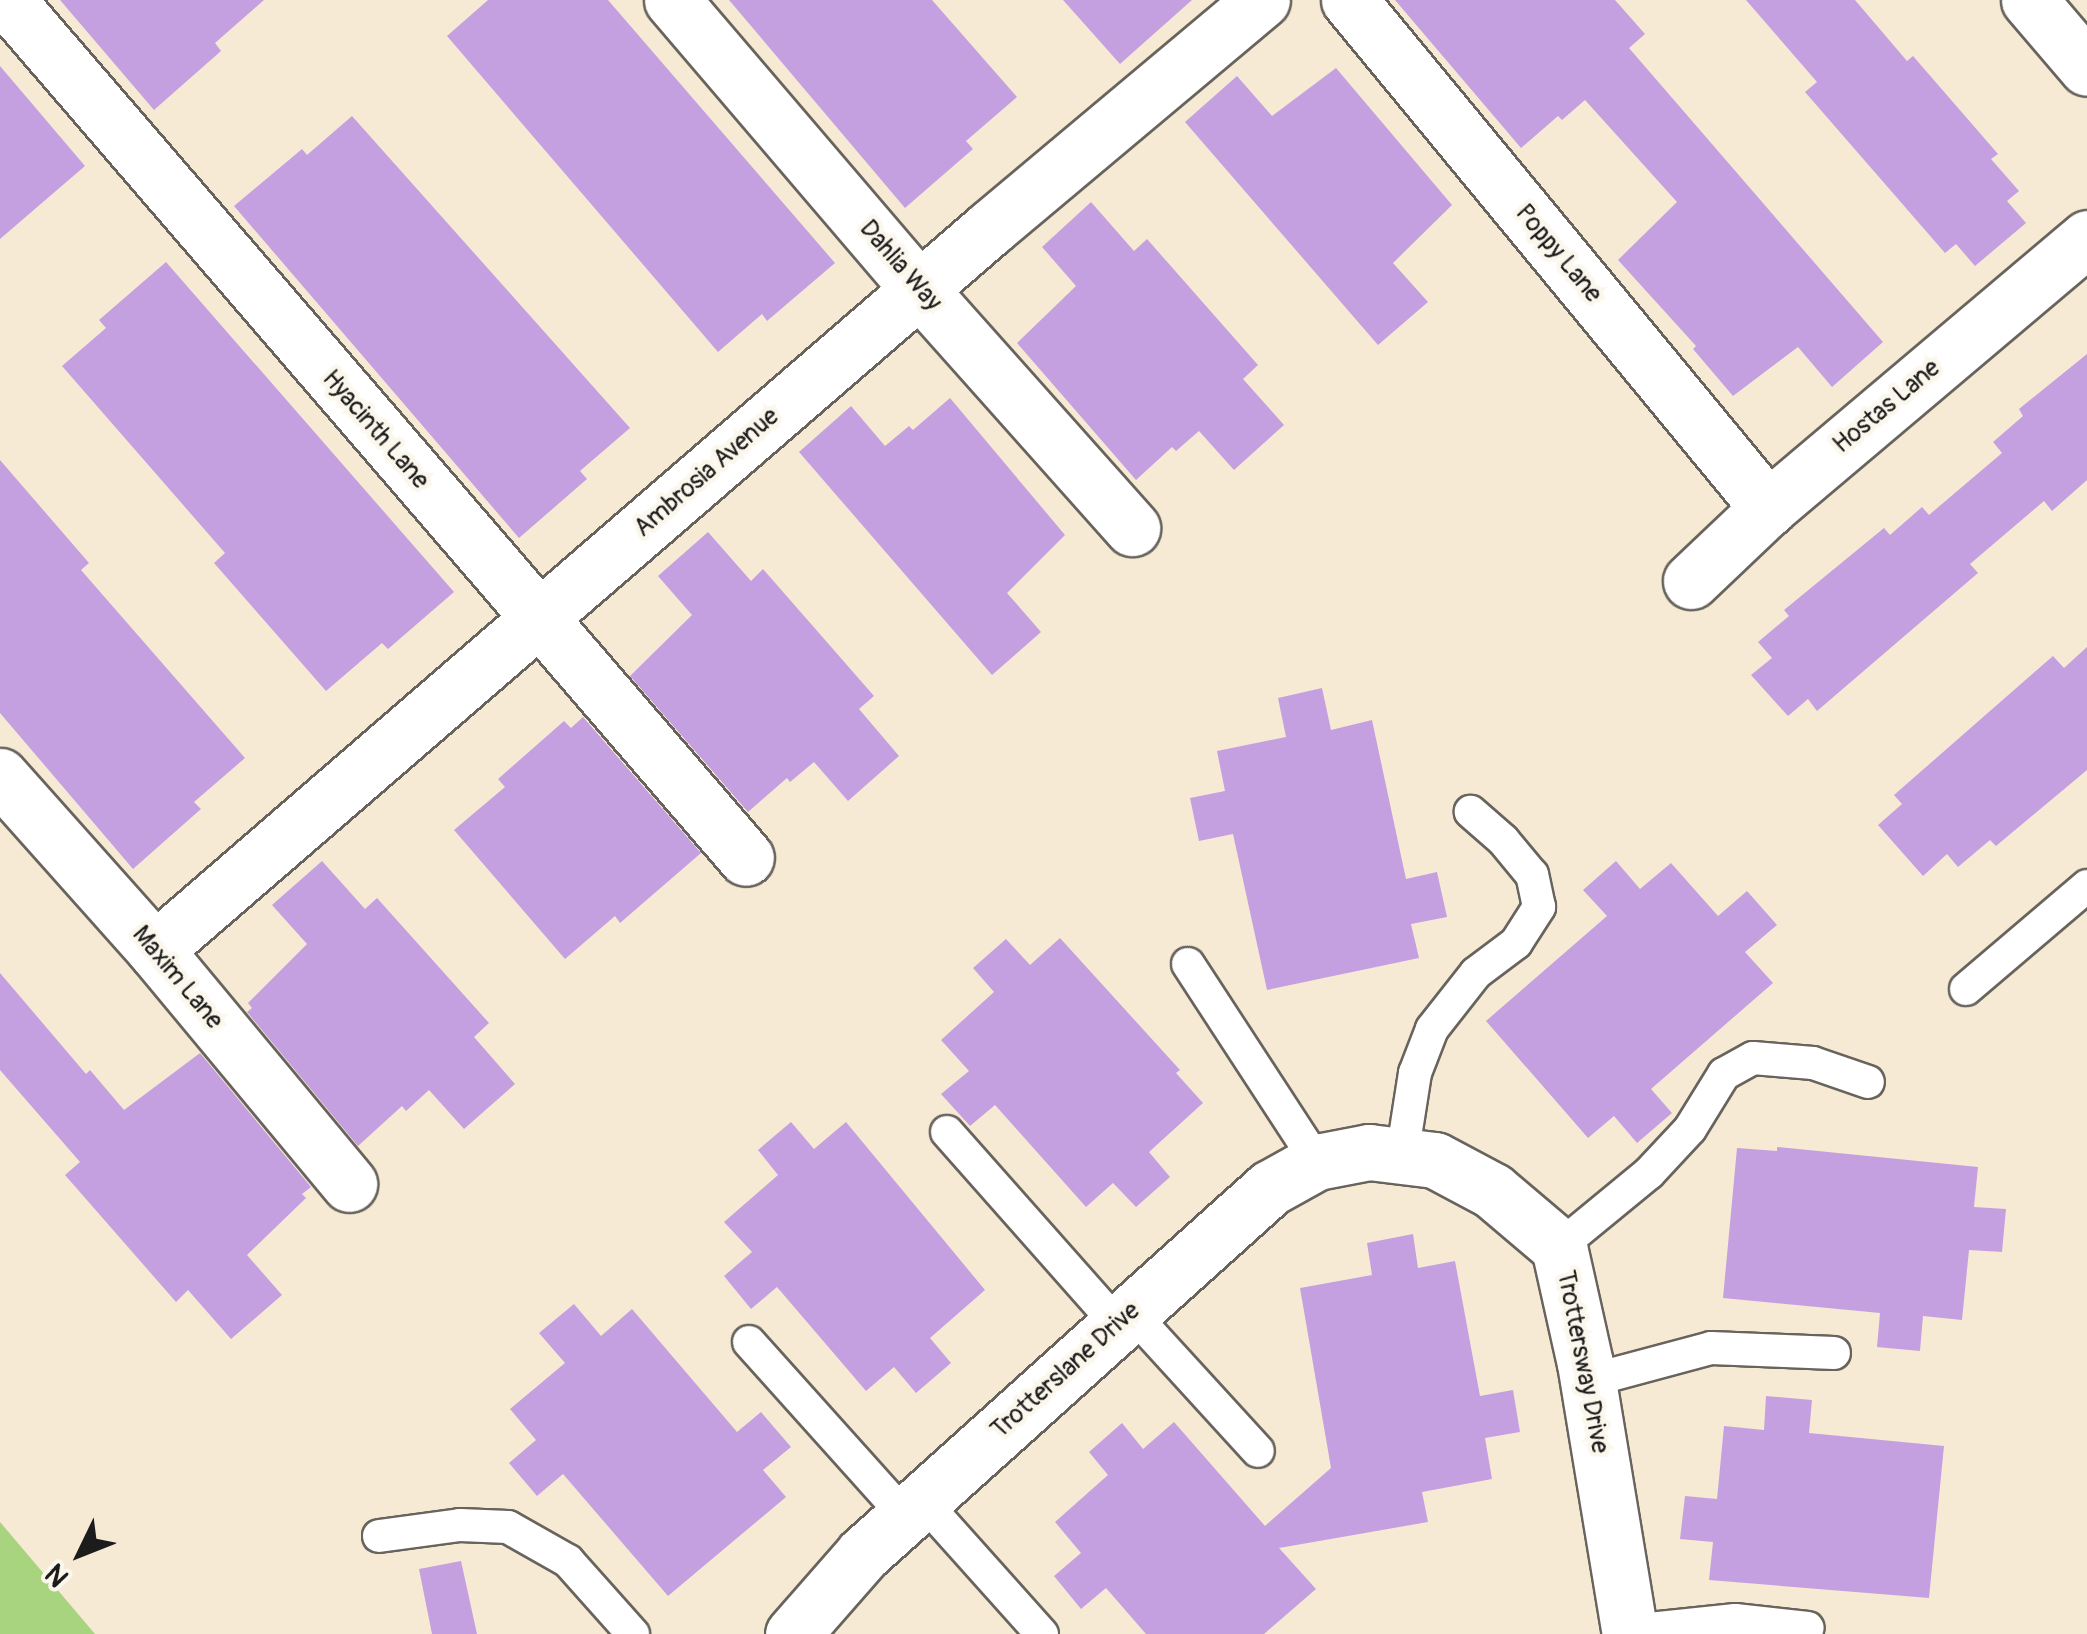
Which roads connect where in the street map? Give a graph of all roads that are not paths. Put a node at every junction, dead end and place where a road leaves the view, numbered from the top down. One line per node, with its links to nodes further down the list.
1 (7, 0): 12 (street, Hyacinth Lane)
2 (672, 0): 8 (street, Dahlia Way)
3 (1262, 0): 8 (street, Ambrosia Avenue)
4 (1349, 0): 9 (street, Poppy Lane)
5 (2029, 0): 6 (street)
6 (2087, 68)
7 (2087, 238): 9 (street, Hostas Lane)
8 (920, 290): 10 (street, Dahlia Way); 12 (street, Ambrosia Avenue)
9 (1768, 508): 11 (street, Hostas Lane)
10 (1132, 528)
11 (1691, 581)
12 (537, 619): 15 (street, Hyacinth Lane); 17 (street, Ambrosia Avenue)
13 (6, 795): 17 (street, Maxim Lane)
14 (1470, 812): 22 (lane)
15 (746, 858)
16 (2087, 886): 19 (lane)
17 (155, 950): 23 (street, Maxim Lane)
18 (1188, 964): 22 (lane)
19 (1966, 989)
20 (1868, 1082): 24 (lane)
21 (947, 1132): 25 (lane)
22 (1363, 1157): 24 (street, Trottersway Drive); 25 (street, Trotterslane Drive)
23 (349, 1184)
24 (1558, 1248): 28 (street, Trottersway Drive)
25 (1124, 1319): 29 (lane); 30 (street, Trotterslane Drive)
26 (749, 1342): 30 (lane)
27 (1834, 1353): 28 (lane)
28 (1588, 1381): 33 (street, Trottersway Drive)
29 (1258, 1451)
30 (914, 1508): 35 (street, Trotterslane Drive); 36 (lane)
31 (379, 1536): 34 (lane)
32 (1808, 1628): 33 (lane)
33 (1630, 1632)
34 (634, 1634)
35 (793, 1634)
36 (1042, 1634)

